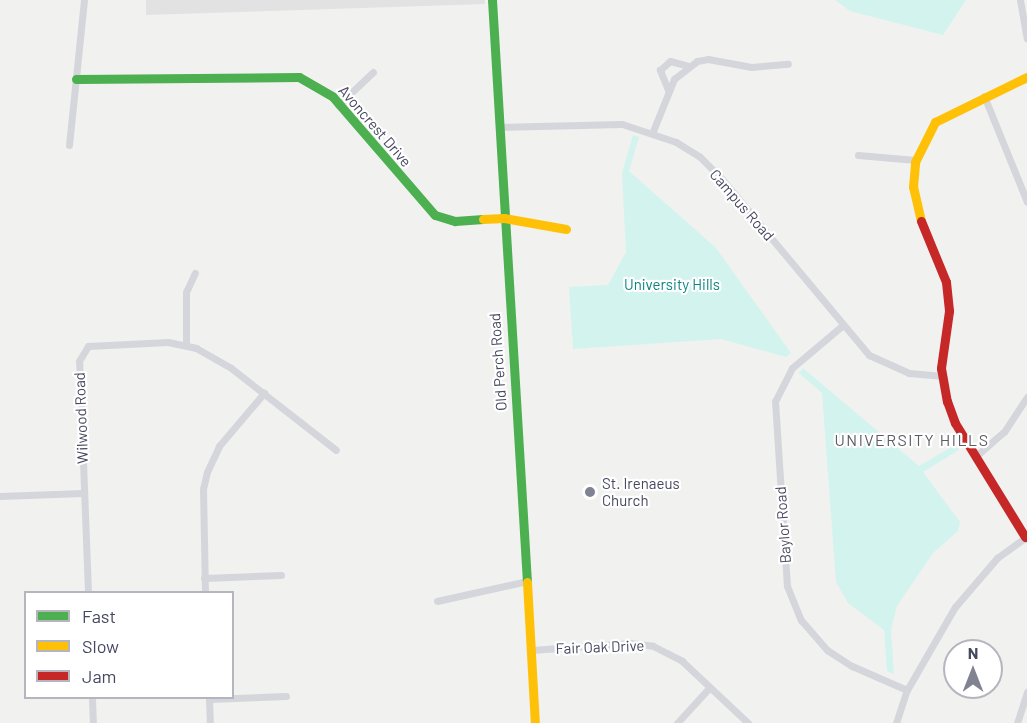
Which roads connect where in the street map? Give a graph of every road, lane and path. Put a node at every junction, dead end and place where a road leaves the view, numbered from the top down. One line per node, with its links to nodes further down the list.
1 (84, 0): 9 (street)
2 (492, 0): 13 (street, Old Perch Road)
3 (1020, 0): 4 (street)
4 (1027, 38)
5 (788, 64): 6 (street)
6 (689, 66): 10 (street); 10 (street)
7 (373, 72): 12 (street)
8 (1027, 77): 11 (street)
9 (76, 80): 12 (street, Avoncrest Drive); 15 (street)
10 (669, 90): 14 (street)
11 (984, 96): 17 (street); 18 (street)
12 (338, 105): 19 (street, Avoncrest Drive)
13 (499, 127): 14 (street, Campus Road); 19 (street, Old Perch Road)
14 (653, 131): 22 (street, Campus Road)
15 (69, 145)
16 (858, 155): 17 (street)
17 (916, 160): 24 (street)
18 (1027, 202)
19 (504, 218): 20 (street, Avoncrest Drive); 34 (street, Old Perch Road)
20 (566, 229)
21 (195, 273): 23 (street)
22 (843, 325): 24 (street, Campus Road); 40 (street, Baylor Road)
23 (186, 345): 25 (street); 29 (street, Wilwood Road)
24 (941, 376): 28 (street)
25 (264, 393): 27 (street); 33 (street)
26 (1027, 397): 28 (street)
27 (336, 450)
28 (976, 456): 31 (street)
29 (83, 493): 30 (street); 35 (street, Wilwood Road)
30 (0, 496)
31 (1026, 537): 40 (street)
32 (281, 575): 33 (street)
33 (204, 578): 36 (street)
34 (527, 581): 37 (street); 38 (street, Old Perch Road)
35 (88, 591)
36 (205, 591)
37 (437, 601)
38 (531, 650): 39 (street, Fair Oak Drive); 48 (street, Old Perch Road)
39 (708, 689): 49 (street); 50 (street, Fair Oak Drive)
40 (907, 690): 51 (street)
41 (1027, 692): 52 (street)
42 (286, 696): 43 (street)
43 (234, 697)
44 (92, 699): 46 (street)
45 (209, 699): 47 (street)
46 (93, 723)
47 (210, 723)
48 (535, 723)
49 (677, 723)
50 (748, 723)
51 (896, 723)
52 (1017, 723)

